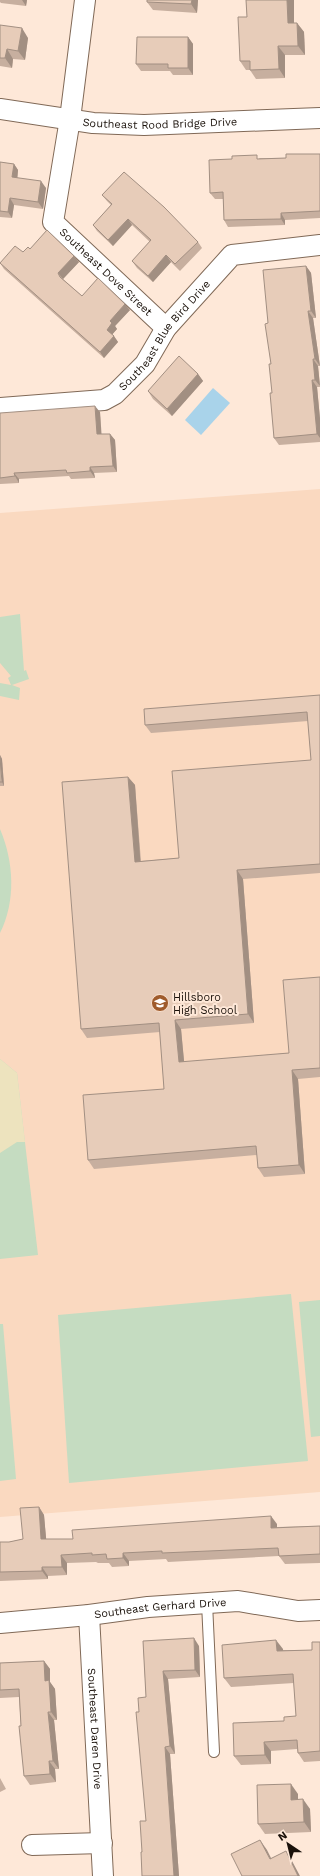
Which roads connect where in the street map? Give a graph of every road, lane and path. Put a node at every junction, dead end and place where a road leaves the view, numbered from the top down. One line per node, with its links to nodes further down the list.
1 (85, 0): 4 (street)
2 (0, 109): 4 (street, Southeast Rood Bridge Drive)
3 (320, 118): 4 (street, Southeast Rood Bridge Drive)
4 (70, 119): 6 (street, Southeast Dove Street)
5 (320, 245): 6 (street, Southeast Blue Bird Drive)
6 (166, 328): 7 (street, Southeast Blue Bird Drive)
7 (0, 408)
8 (207, 1603): 9 (street, Southeast Gerhard Drive); 10 (street, Southeast Gerhard Drive); 12 (lane)
9 (320, 1610)
10 (89, 1616): 11 (street, Southeast Gerhard Drive); 13 (street, Southeast Daren Drive)
11 (0, 1623)
12 (214, 1752)
13 (102, 1843): 14 (street); 15 (street, Southeast Daren Drive)
14 (32, 1845)
15 (103, 1876)

